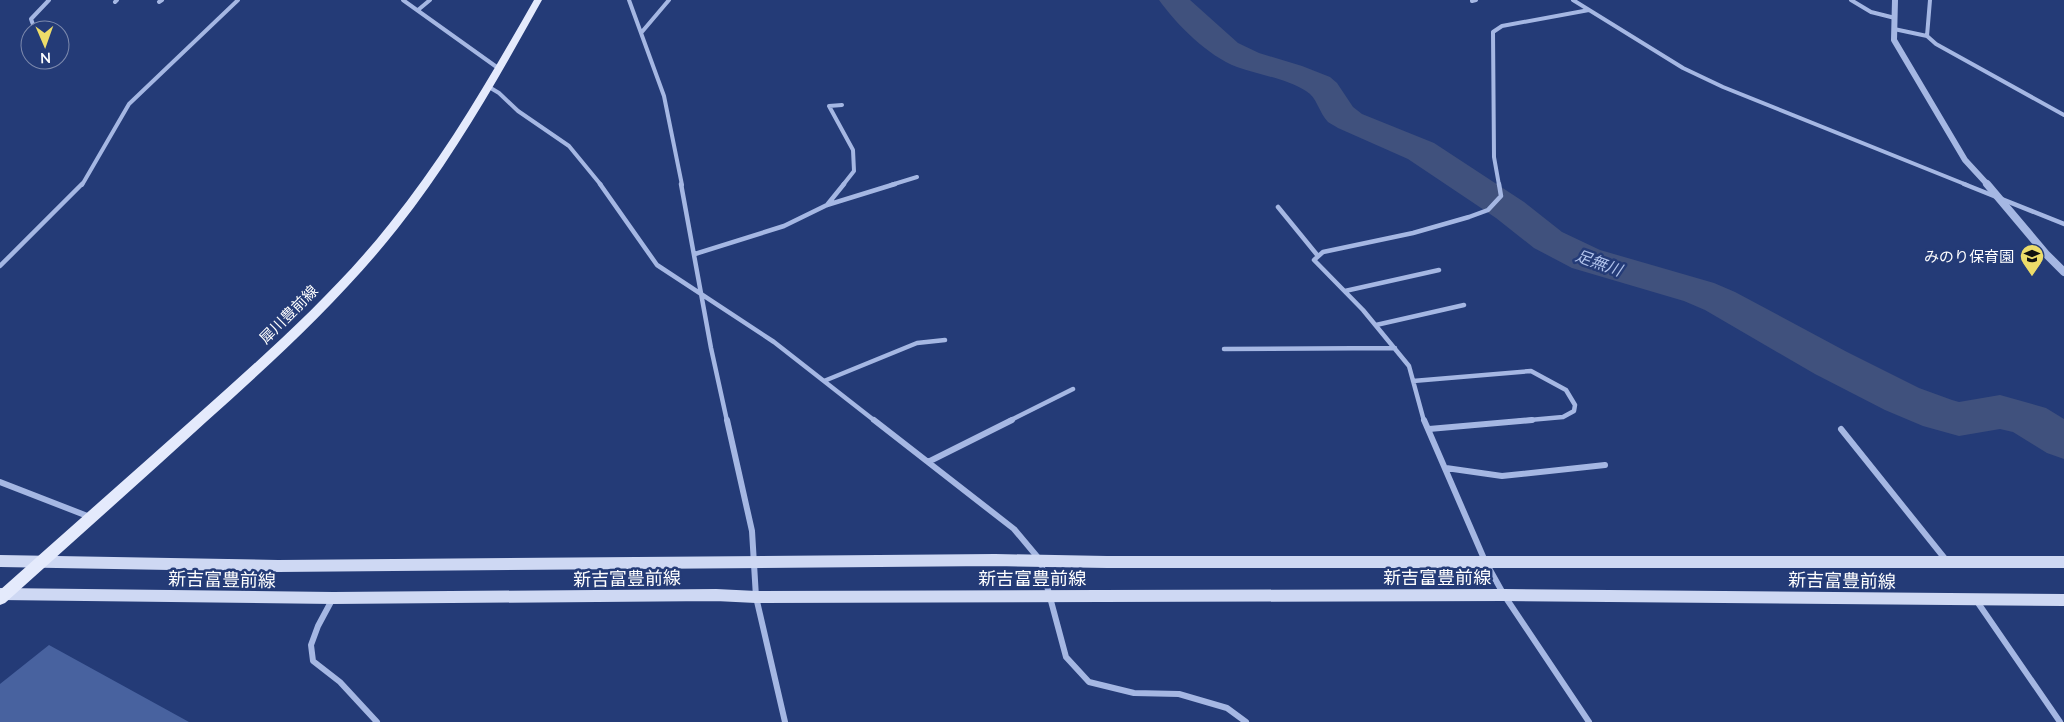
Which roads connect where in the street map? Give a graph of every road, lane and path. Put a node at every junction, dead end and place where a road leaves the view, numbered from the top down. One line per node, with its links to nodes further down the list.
1 (49, 0): 15 (street)
2 (238, 0): 30 (street)
3 (403, 0): 12 (street)
4 (430, 0): 12 (street)
5 (538, 0): 19 (main road, 犀川豊前線)
6 (629, 0): 17 (street)
7 (670, 0): 17 (street)
8 (1573, 0): 13 (street)
9 (1851, 0): 14 (street)
10 (1895, 0): 14 (street)
11 (1930, 0): 18 (street)
12 (418, 10): 19 (street)
13 (1589, 10): 24 (street); 29 (street)
14 (1895, 18): 16 (street)
15 (31, 20)
16 (1894, 29): 18 (street); 24 (street)
17 (641, 33): 28 (street)
18 (1927, 36): 22 (street)
19 (498, 68): 20 (main road, 犀川豊前線)
20 (489, 87): 34 (street); 49 (main road, 犀川豊前線)
21 (842, 105): 25 (street)
22 (2064, 116)
23 (917, 177): 25 (street)
24 (2002, 201): 27 (street); 32 (street)
25 (827, 205): 28 (street)
26 (1278, 207): 29 (street)
27 (2064, 224)
28 (695, 254): 34 (street)
29 (1318, 256): 33 (street)
30 (0, 266)
31 (1438, 270): 33 (street)
32 (2064, 272)
33 (1345, 291): 36 (street)
34 (702, 293): 40 (street); 53 (street)
35 (1464, 305): 36 (street)
36 (1376, 325): 39 (street)
37 (945, 340): 40 (street)
38 (1224, 348): 39 (street)
39 (1395, 348): 41 (street)
40 (824, 381): 45 (street)
41 (1413, 381): 43 (street); 43 (street)
42 (1073, 389): 45 (street)
43 (1428, 429): 47 (street)
44 (1841, 429): 55 (street)
45 (928, 462): 50 (street)
46 (1605, 465): 47 (street)
47 (1446, 468): 54 (street)
48 (0, 482): 49 (street)
49 (90, 518): 52 (main road, 犀川豊前線)
50 (1040, 560): 53 (main road, 新吉富豊前線); 54 (main road, 新吉富豊前線); 57 (street)
51 (0, 561): 52 (main road, 新吉富豊前線)
52 (42, 561): 53 (main road, 新吉富豊前線); 59 (main road, 犀川豊前線)
53 (753, 561): 60 (street)
54 (1485, 561): 55 (main road, 新吉富豊前線); 58 (street)
55 (1948, 562): 56 (main road, 新吉富豊前線)
56 (2064, 562)
57 (1050, 595): 58 (main road, 新吉富豊前線); 60 (main road, 新吉富豊前線); 66 (street)
58 (1504, 595): 62 (main road, 新吉富豊前線); 67 (street)
59 (2, 596): 61 (main road, 新吉富豊前線)
60 (756, 597): 61 (main road, 新吉富豊前線); 65 (street)
61 (334, 598): 64 (street)
62 (1976, 599): 63 (main road, 新吉富豊前線); 68 (street)
63 (2064, 600)
64 (377, 722)
65 (785, 722)
66 (1246, 722)
67 (1589, 722)
68 (2060, 722)

